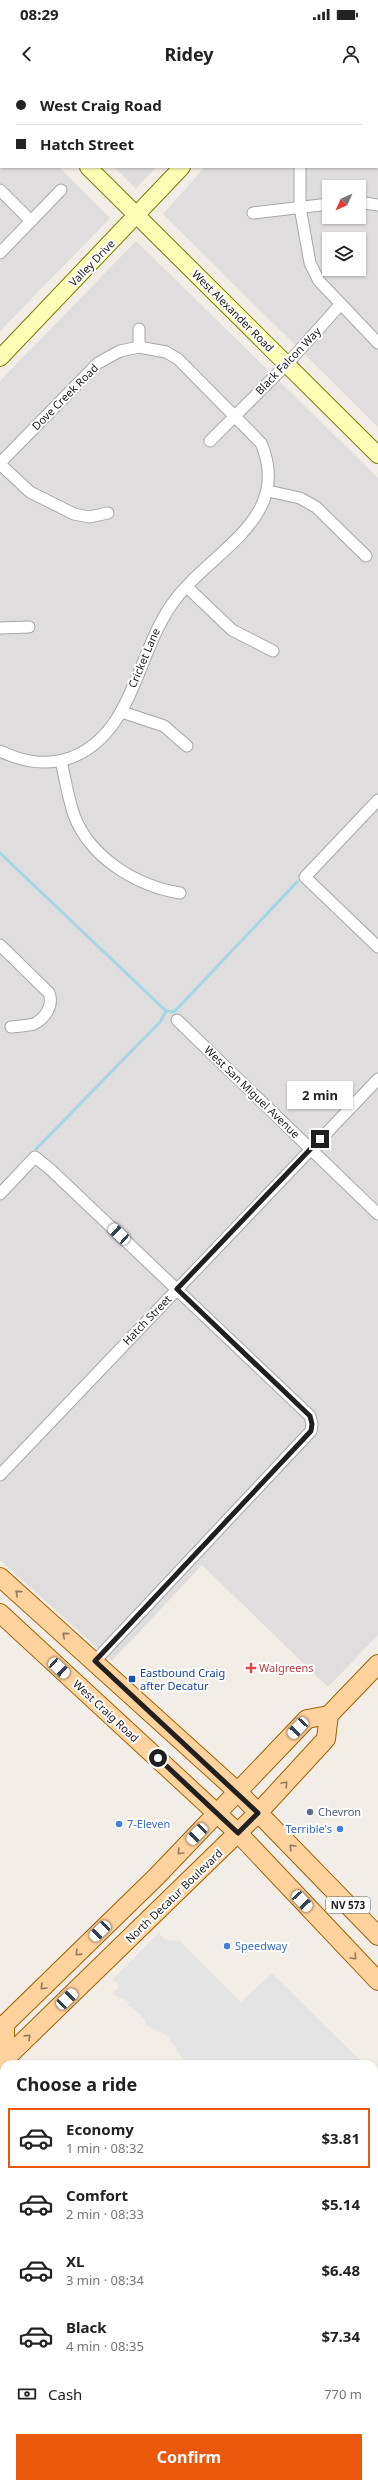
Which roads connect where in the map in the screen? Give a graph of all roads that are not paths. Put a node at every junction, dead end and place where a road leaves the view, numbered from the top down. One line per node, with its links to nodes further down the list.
1 (89, 168): 11 (main road, West Alexander Road)
2 (181, 168): 11 (main road, Valley Drive)
3 (300, 168): 9 (street)
4 (0, 190): 12 (street)
5 (61, 190): 12 (street)
6 (366, 203): 8 (street)
7 (322, 205): 9 (street)
8 (378, 205)
9 (300, 207): 10 (street); 14 (street)
10 (253, 213)
11 (138, 216): 18 (main road, Valley Drive); 19 (main road, West Alexander Road)
12 (31, 221): 13 (street)
13 (0, 253)
14 (340, 305): 16 (street); 19 (street, Black Falcon Way)
15 (139, 329): 17 (street)
16 (378, 343)
17 (139, 348): 20 (street, Dove Creek Road); 23 (street, Dove Creek Road)
18 (0, 358)
19 (287, 364): 20 (street, Black Falcon Way); 22 (main road, West Alexander Road)
20 (234, 416): 21 (street, Black Falcon Way); 24 (street, Dove Creek Road)
21 (210, 441)
22 (378, 455)
23 (0, 464): 25 (street)
24 (268, 491): 26 (street); 27 (street, Cricket Lane)
25 (108, 513)
26 (366, 556)
27 (187, 587): 30 (street); 31 (street, Cricket Lane)
28 (29, 627): 29 (street)
29 (0, 628)
30 (273, 652)
31 (122, 712): 32 (street); 34 (street, Cricket Lane)
32 (187, 746)
33 (0, 751): 34 (street, Cricket Lane)
34 (61, 761): 36 (street)
35 (378, 800): 38 (street)
36 (180, 893)
37 (0, 945): 40 (street)
38 (378, 947)
39 (177, 1020): 42 (street, West San Miguel Avenue)
40 (12, 1027)
41 (378, 1079): 42 (street, Hatch Street)
42 (311, 1149): 44 (street, West San Miguel Avenue); 45 (street, Hatch Street)
43 (0, 1194): 45 (street)
44 (378, 1214)
45 (177, 1289): 46 (street, Hatch Street); 51 (street)
46 (0, 1475)
47 (0, 1577): 48 (main road, one-way to 47)
48 (36, 1609): 50 (main road); 51 (main road, one-way to 48)
49 (0, 1613): 50 (main road, West Craig Road)
50 (16, 1628): 56 (main road, West Craig Road)
51 (95, 1661): 54 (main road)
52 (378, 1664): 53 (main road)
53 (329, 1715): 54 (main road); 55 (main road, North Decatur Boulevard, one-way to 53)
54 (238, 1792): 55 (main road, NV 573); 56 (main road)
55 (258, 1813): 57 (main road, North Decatur Boulevard); 58 (main road, NV 573, one-way to 55)
56 (217, 1814): 57 (main road, West Craig Road / NV 573); 60 (main road, one-way to 60)
57 (238, 1833): 59 (main road, West Craig Road / NV 573, one-way to 59); 62 (main road, North Decatur Boulevard, one-way to 57)
58 (378, 1936)
59 (378, 1981)
60 (28, 2002): 61 (main road); 62 (main road)
61 (2, 2027): 62 (main road)
62 (2, 2056)

